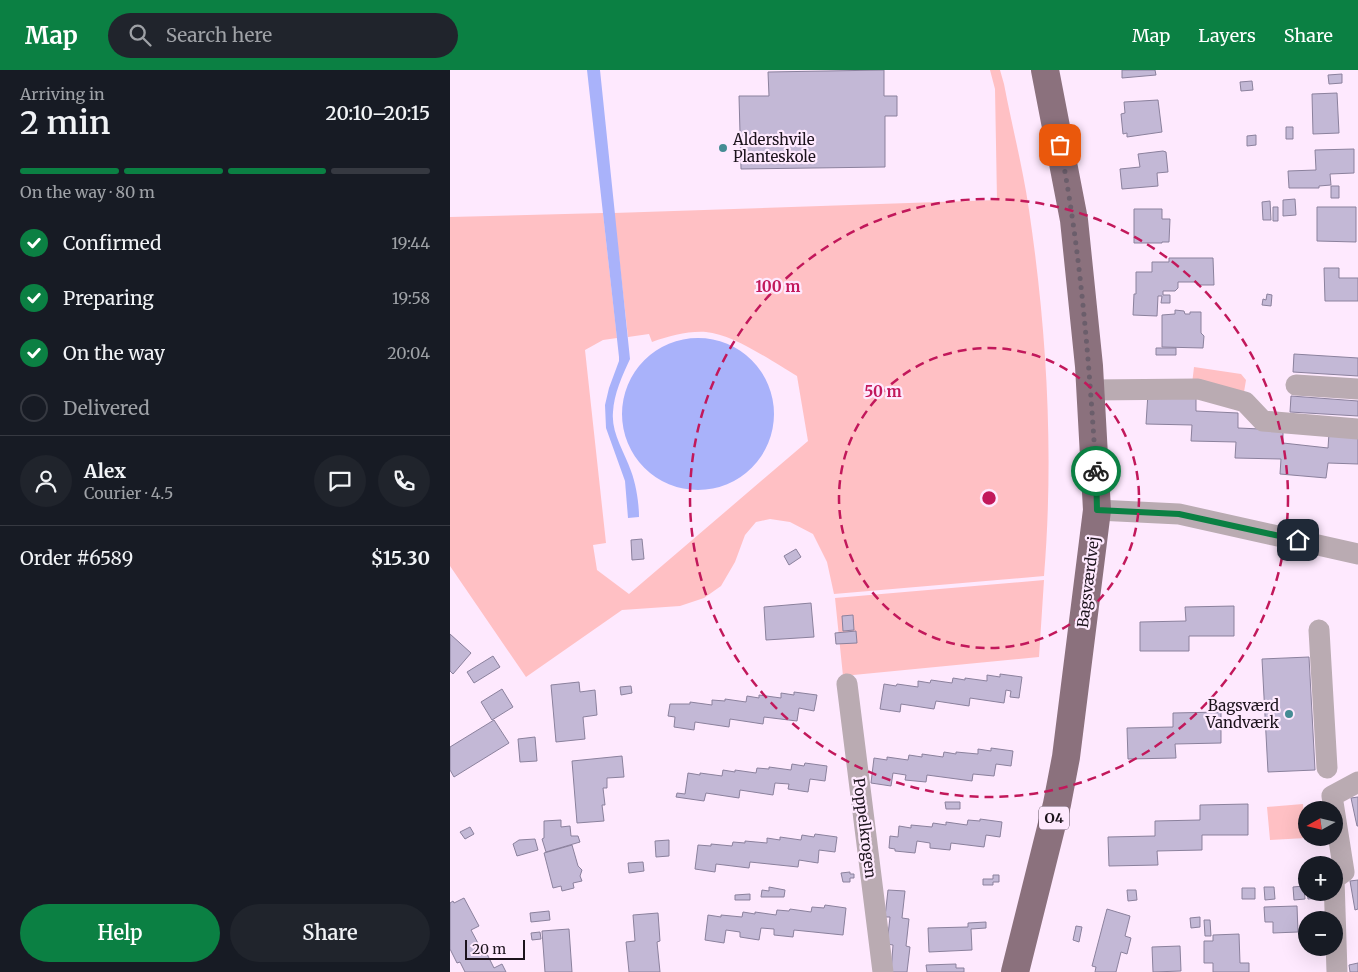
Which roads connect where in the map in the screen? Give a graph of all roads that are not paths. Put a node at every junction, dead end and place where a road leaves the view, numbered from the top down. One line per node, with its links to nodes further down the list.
1 (1045, 70): 3 (main road, Bagsværdvej / O4)
2 (1296, 385): 4 (street)
3 (1091, 390): 5 (street); 6 (main road, Bagsværdvej / O4)
4 (1358, 390)
5 (1358, 429)
6 (1097, 510): 7 (street); 13 (main road, Bagsværdvej / O4)
7 (1358, 554)
8 (1319, 630): 10 (street)
9 (847, 684): 12 (street, Poppelkrogen)
10 (1327, 768)
11 (1358, 782): 14 (street)
12 (883, 972)
13 (1015, 972)
14 (1337, 972)

